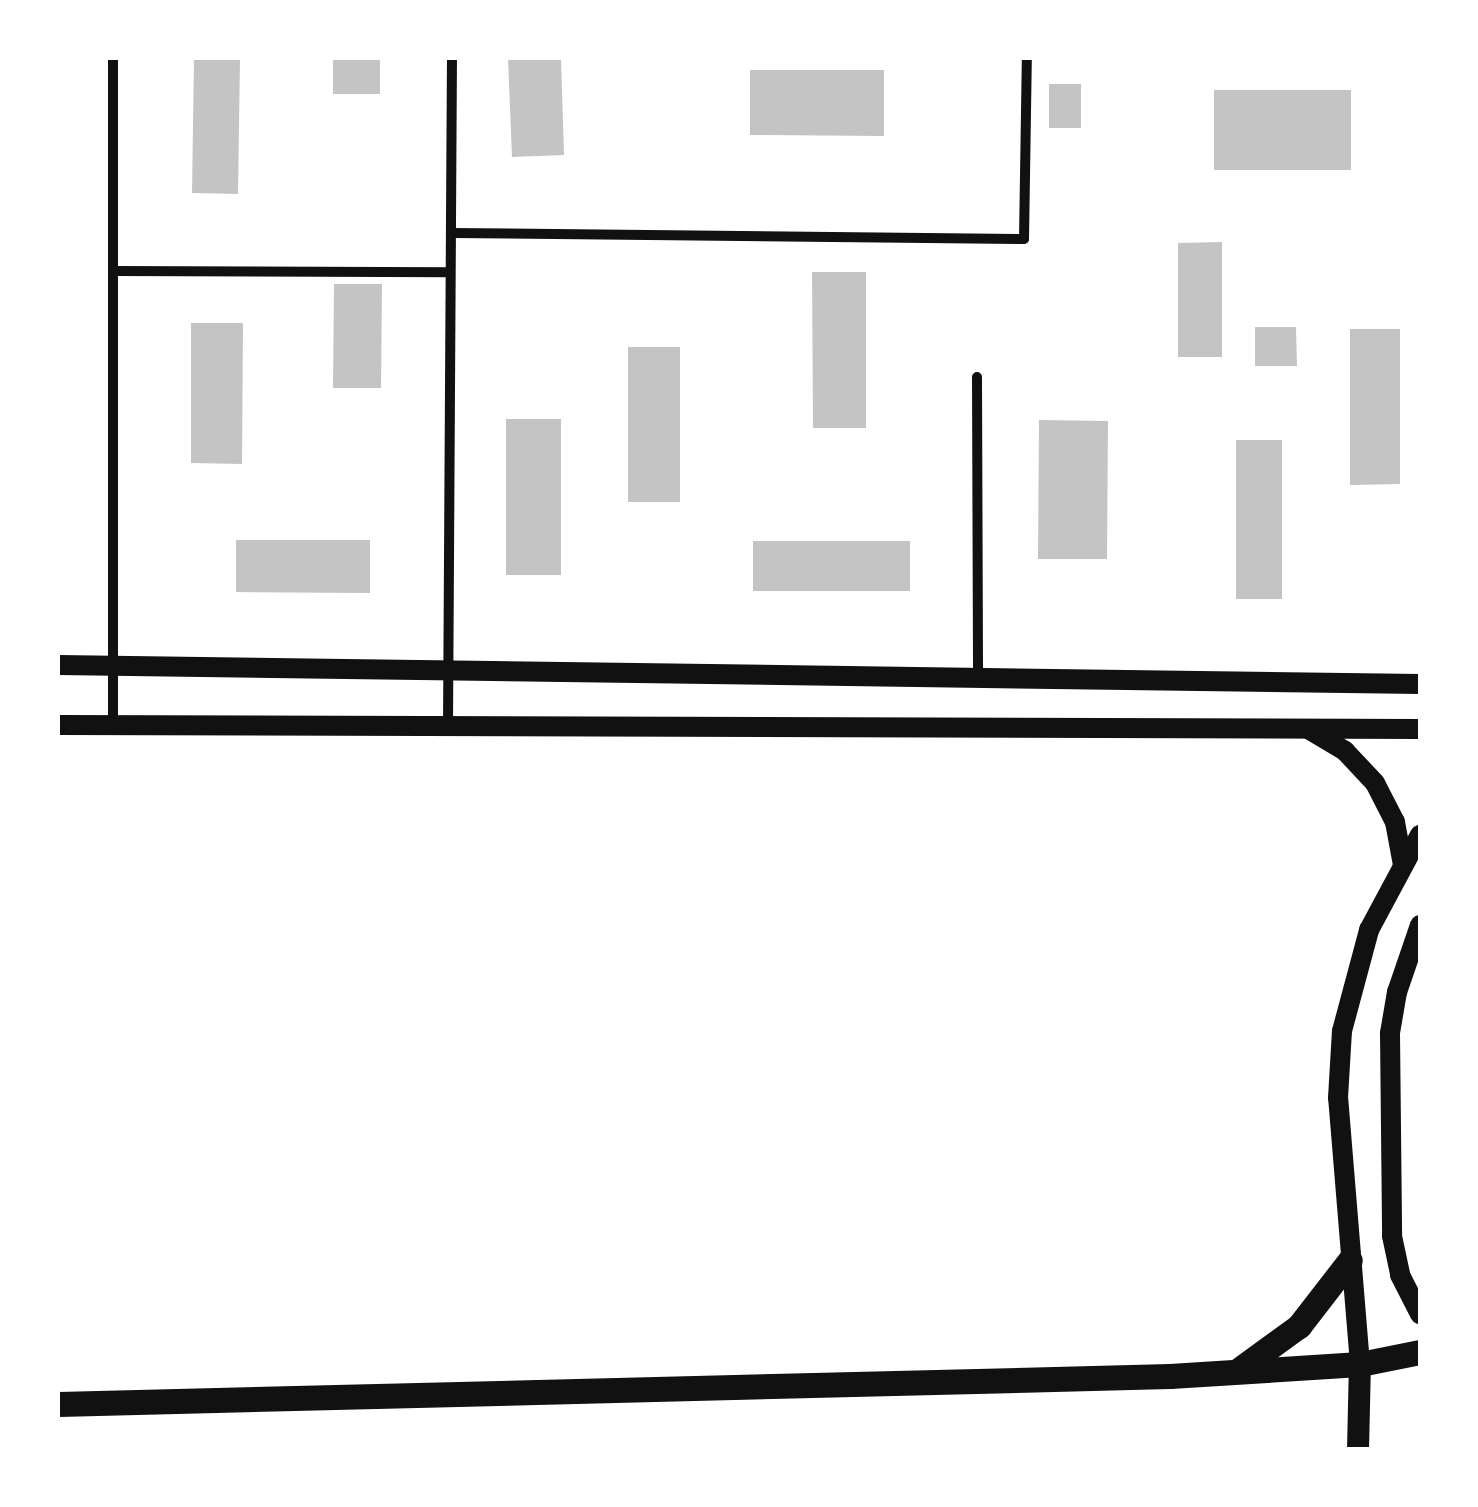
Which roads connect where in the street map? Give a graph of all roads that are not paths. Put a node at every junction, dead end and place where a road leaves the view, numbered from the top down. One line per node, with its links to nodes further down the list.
1 (113, 58): 5 (street)
2 (452, 58): 4 (street)
3 (1027, 58): 4 (street)
4 (451, 234): 6 (street)
5 (112, 271): 6 (street); 9 (street)
6 (450, 272): 10 (street)
7 (978, 376): 11 (street)
8 (58, 666): 9 (main road)
9 (113, 666): 10 (main road); 14 (street)
10 (449, 674): 11 (main road); 15 (street)
11 (978, 682): 12 (main road)
12 (1415, 682)
13 (58, 725): 14 (main road)
14 (114, 726): 15 (main road)
15 (448, 728): 16 (main road)
16 (1306, 728): 17 (main road); 19 (main road)
17 (1420, 729)
18 (1420, 835): 19 (main road)
19 (1403, 865): 21 (main road)
20 (1420, 925): 22 (main road)
21 (1350, 1260): 24 (main road); 25 (highway)
22 (1420, 1314)
23 (1420, 1352): 24 (highway)
24 (1360, 1364): 25 (highway); 27 (main road)
25 (1232, 1374): 26 (highway)
26 (58, 1404)
27 (1358, 1450)

